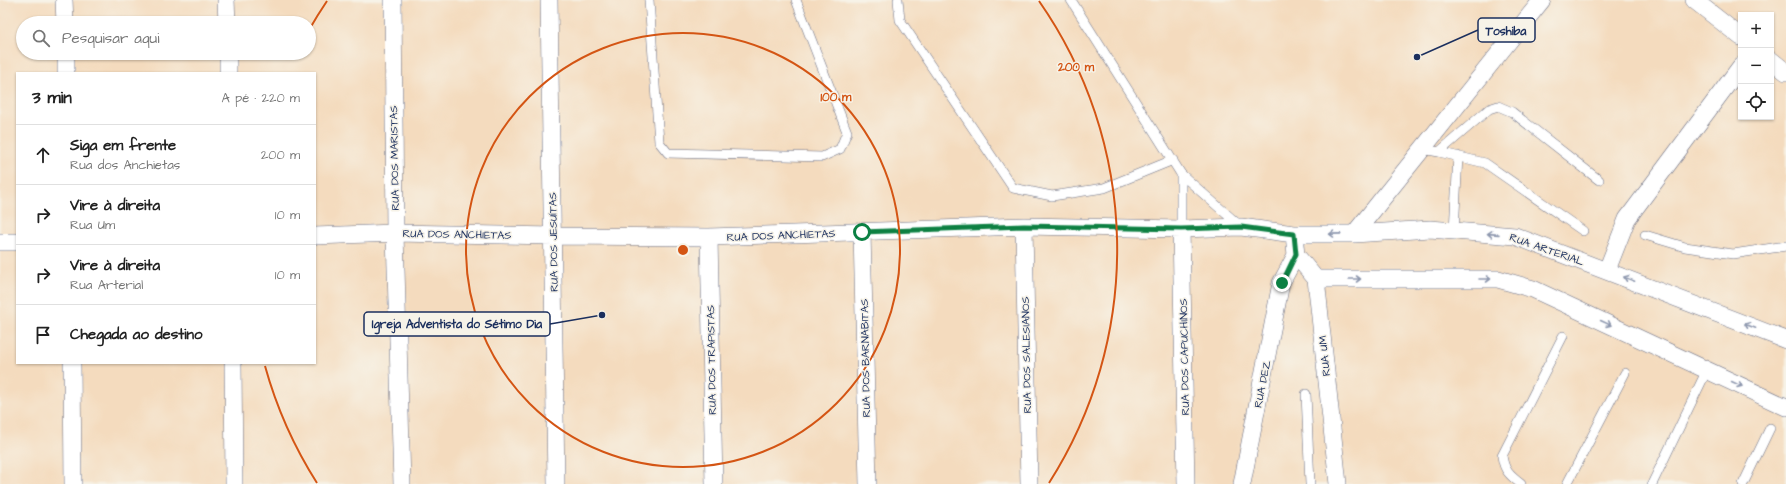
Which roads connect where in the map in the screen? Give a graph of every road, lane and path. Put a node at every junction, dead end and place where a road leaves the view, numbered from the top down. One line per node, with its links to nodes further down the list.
1 (64, 0): 11 (street)
2 (226, 0): 12 (street)
3 (393, 0): 33 (street, RUA DOS MARISTAS)
4 (549, 0): 37 (street, RUA DOS JESUÍTAS)
5 (649, 0): 6 (lane)
6 (796, 0)
7 (898, 0): 24 (lane)
8 (1071, 0): 24 (lane)
9 (1542, 0): 21 (street)
10 (1694, 0): 13 (street)
11 (65, 16)
12 (227, 16)
13 (1738, 35)
14 (66, 60): 18 (street)
15 (228, 60): 19 (street)
16 (1774, 62): 20 (street)
17 (1738, 70): 44 (street)
18 (66, 72)
19 (228, 72)
20 (1786, 72)
21 (1422, 149): 22 (lane); 35 (street)
22 (1439, 152): 23 (lane); 26 (lane)
23 (1458, 156): 30 (lane); 31 (lane)
24 (1173, 160): 25 (lane)
25 (1181, 174): 28 (lane); 29 (lane)
26 (1599, 180)
27 (1024, 226): 29 (street, RUA DOS ANCHIETAS); 32 (street, RUA DOS ANCHIETAS); 61 (street, RUA DOS SALESIANOS)
28 (1241, 227): 29 (street, RUA DOS ANCHIETAS); 34 (street, RUA DOS ANCHIETAS)
29 (1181, 229): 62 (street, RUA DOS CAPUCHINOS)
30 (1454, 231): 35 (street, RUA ARTERIAL); 44 (street, RUA ARTERIAL, one-way to 30)
31 (1583, 231)
32 (862, 232): 39 (street, RUA DOS ANCHIETAS); 60 (street, RUA DOS BARNABITAS)
33 (395, 233): 36 (street, RUA DOS ANCHIETAS); 37 (street, RUA DOS ANCHIETAS); 57 (street, RUA DOS MARISTAS)
34 (1294, 234): 35 (street, RUA ARTERIAL, one-way to 34); 43 (street)
35 (1354, 234)
36 (316, 236)
37 (553, 236): 39 (street, RUA DOS ANCHIETAS); 58 (street, RUA DOS JESUÍTAS)
38 (1645, 236): 42 (lane)
39 (709, 237): 59 (street, RUA DOS TRAPISTAS)
40 (0, 242): 41 (street)
41 (16, 242)
42 (1786, 246)
43 (1296, 254): 45 (street); 63 (street, RUA DEZ)
44 (1607, 270): 47 (street, RUA ARTERIAL, one-way to 44)
45 (1316, 279): 50 (street, one-way to 50); 65 (street, RUA UM)
46 (1563, 336): 66 (lane)
47 (1786, 340)
48 (72, 364): 55 (street)
49 (233, 364): 56 (street)
50 (1707, 370): 53 (street, one-way to 53); 68 (lane)
51 (1625, 373): 67 (lane)
52 (1306, 394): 64 (lane)
53 (1786, 407)
54 (1770, 428): 69 (lane)
55 (73, 484)
56 (234, 484)
57 (402, 484)
58 (556, 484)
59 (714, 484)
60 (868, 484)
61 (1029, 484)
62 (1186, 484)
63 (1242, 484)
64 (1310, 484)
65 (1338, 484)
66 (1520, 484)
67 (1566, 484)
68 (1652, 484)
69 (1743, 484)

